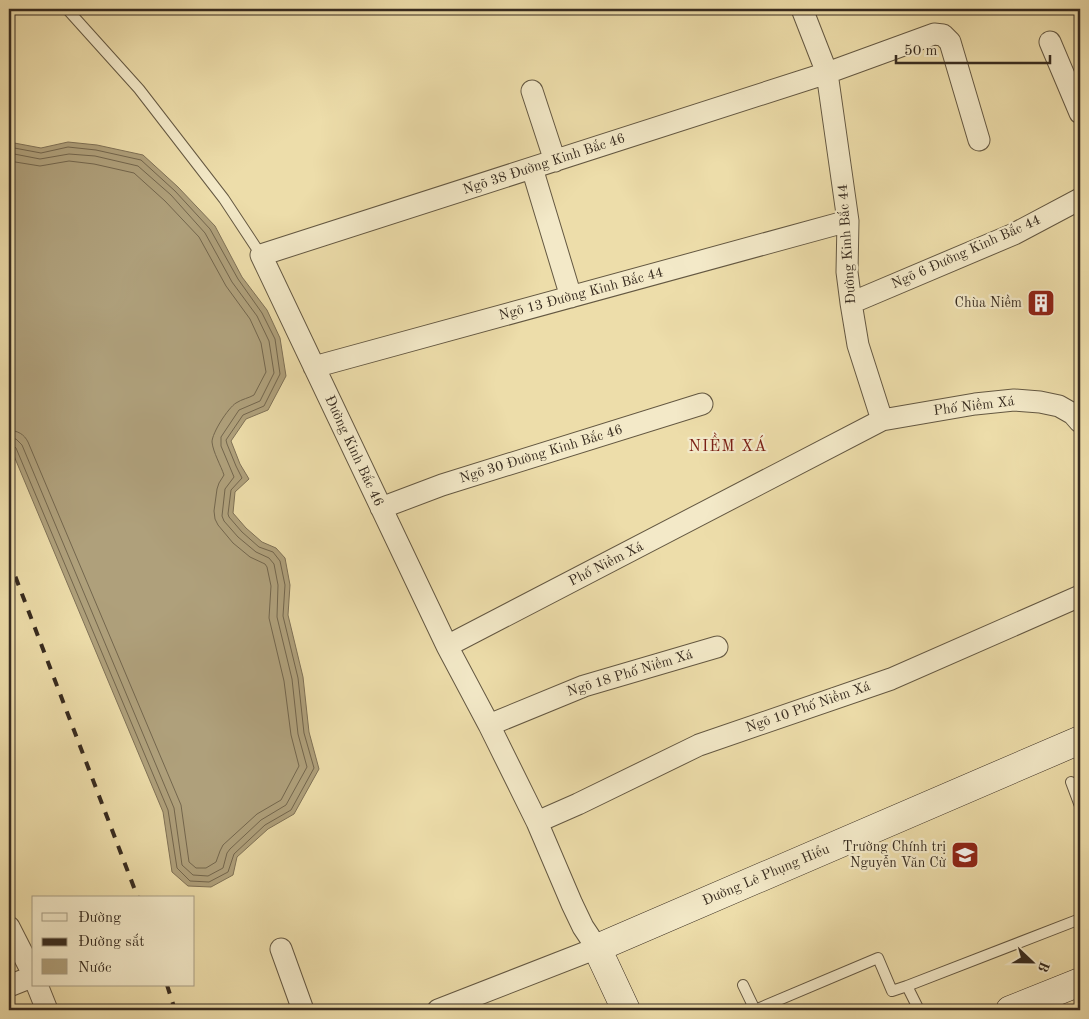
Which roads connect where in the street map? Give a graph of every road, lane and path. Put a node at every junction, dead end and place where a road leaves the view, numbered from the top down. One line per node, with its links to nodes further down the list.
1 (67, 9): 12 (lane)
2 (802, 9): 4 (street, Đường Kinh Bắc 44)
3 (1050, 42): 6 (street)
4 (827, 73): 7 (street, Ngõ 38 Đường Kinh Bắc 46); 8 (street, Ngõ 38 Đường Kinh Bắc 46); 11 (street, Đường Kinh Bắc 44)
5 (532, 91): 8 (street)
6 (1080, 113)
7 (979, 140)
8 (555, 161): 9 (street, Ngõ 38 Đường Kinh Bắc 46)
9 (532, 168): 12 (street, Ngõ 38 Đường Kinh Bắc 46); 13 (street)
10 (1080, 199): 14 (street, Ngõ 6 Đường Kinh Bắc 44)
11 (848, 221): 13 (street, Ngõ 13 Đường Kinh Bắc 44); 14 (street, Đường Kinh Bắc 44)
12 (262, 256): 15 (street, Đường Kinh Bắc 46)
13 (571, 297): 15 (street, Ngõ 13 Đường Kinh Bắc 44)
14 (851, 303): 17 (street, Đường Kinh Bắc 44)
15 (314, 367): 19 (street, Đường Kinh Bắc 46)
16 (702, 404): 19 (street, Ngõ 30 Đường Kinh Bắc 46)
17 (882, 420): 18 (street, Phố Niềm Xá); 21 (street, Phố Niềm Xá)
18 (1080, 422)
19 (381, 508): 21 (street, Đường Kinh Bắc 46)
20 (1080, 596): 27 (street, Ngõ 10 Phố Niềm Xá)
21 (447, 646): 23 (street)
22 (717, 647): 23 (street, Ngõ 18 Phố Niềm Xá)
23 (489, 725): 27 (street)
24 (1080, 740): 30 (street, Đường Lê Phụng Hiểu)
25 (1070, 782): 26 (lane)
26 (1080, 806)
27 (537, 822): 30 (street)
28 (1080, 919): 38 (lane)
29 (9, 927): 32 (street)
30 (598, 948): 42 (street); 43 (street)
31 (281, 950): 41 (street)
32 (32, 969)
33 (1080, 982): 39 (street)
34 (32, 985): 36 (street)
35 (743, 985): 44 (lane)
36 (9, 986)
37 (41, 986): 40 (street)
38 (907, 986): 44 (lane); 45 (lane)
39 (1015, 1009)
40 (47, 1010)
41 (303, 1010)
42 (438, 1010)
43 (626, 1010)
44 (755, 1010)
45 (919, 1010)

